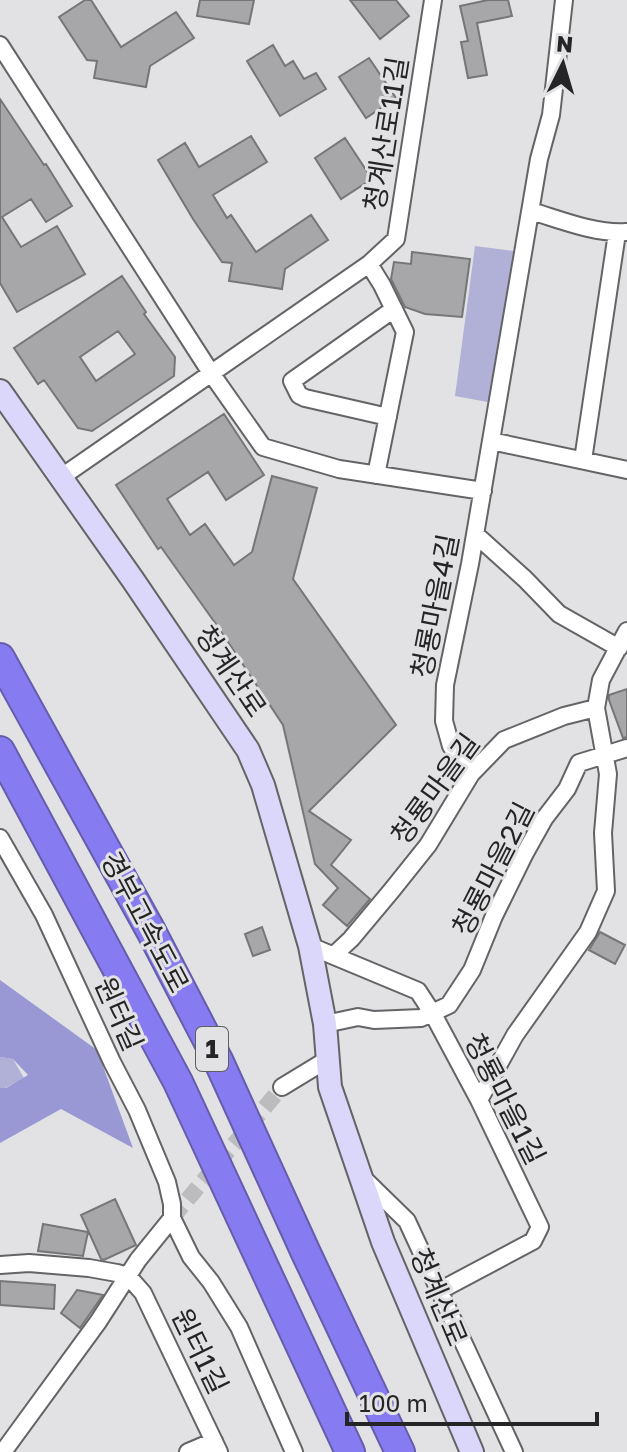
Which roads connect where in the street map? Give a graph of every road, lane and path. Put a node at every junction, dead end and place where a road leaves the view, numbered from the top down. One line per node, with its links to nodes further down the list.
1 (433, 0): 6 (street, 청계산로11길)
2 (564, 0): 4 (street, 청룡마을4길)
3 (0, 45): 8 (street)
4 (531, 211): 5 (street); 11 (street, 청룡마을4길)
5 (622, 233): 12 (street)
6 (369, 264): 7 (street); 8 (street, 청계산로11길)
7 (394, 309): 10 (street); 10 (street)
8 (211, 373): 14 (street); 15 (street, 청계산로11길)
9 (0, 391): 15 (street, 청계산로)
10 (388, 417): 14 (street)
11 (491, 441): 12 (street); 16 (street, 청룡마을4길)
12 (583, 460): 13 (street)
13 (627, 470)
14 (376, 475): 16 (street)
15 (60, 478): 27 (street, 청계산로)
16 (483, 491): 17 (street, 청룡마을4길)
17 (475, 534): 19 (street); 25 (street, 청룡마을4길)
18 (627, 631): 19 (street)
19 (619, 648): 21 (street)
20 (0, 658): 44 (highway, 경부고속도로 / 1)
21 (596, 708): 24 (street); 25 (street, 청룡마을길)
22 (627, 748): 24 (street, 청룡마을2길)
23 (0, 751): 43 (highway, 경부고속도로 / 1)
24 (605, 754): 29 (street, 청룡마을2길); 33 (street)
25 (471, 774): 28 (street, 청룡마을길)
26 (0, 838): 35 (street, 원터길)
27 (310, 946): 28 (street, 청룡마을1길); 30 (street, 청계산로)
28 (334, 955): 29 (street, 청룡마을1길)
29 (433, 1014): 30 (street); 33 (street, 청룡마을1길)
30 (325, 1024): 31 (street, 청계산로)
31 (328, 1059): 32 (street); 34 (street, 청계산로)
32 (282, 1087)
33 (479, 1100): 38 (street, 청룡마을1길)
34 (362, 1177): 38 (street); 45 (street, 청계산로)
35 (172, 1218): 37 (street); 42 (street, 원터길)
36 (0, 1265): 37 (street)
37 (128, 1276): 39 (street, 원터1길); 40 (street)
38 (439, 1291): 46 (street)
39 (217, 1446): 41 (street)
40 (3, 1452)
41 (188, 1452)
42 (294, 1452)
43 (350, 1452)
44 (400, 1452)
45 (472, 1452)
46 (514, 1452)

